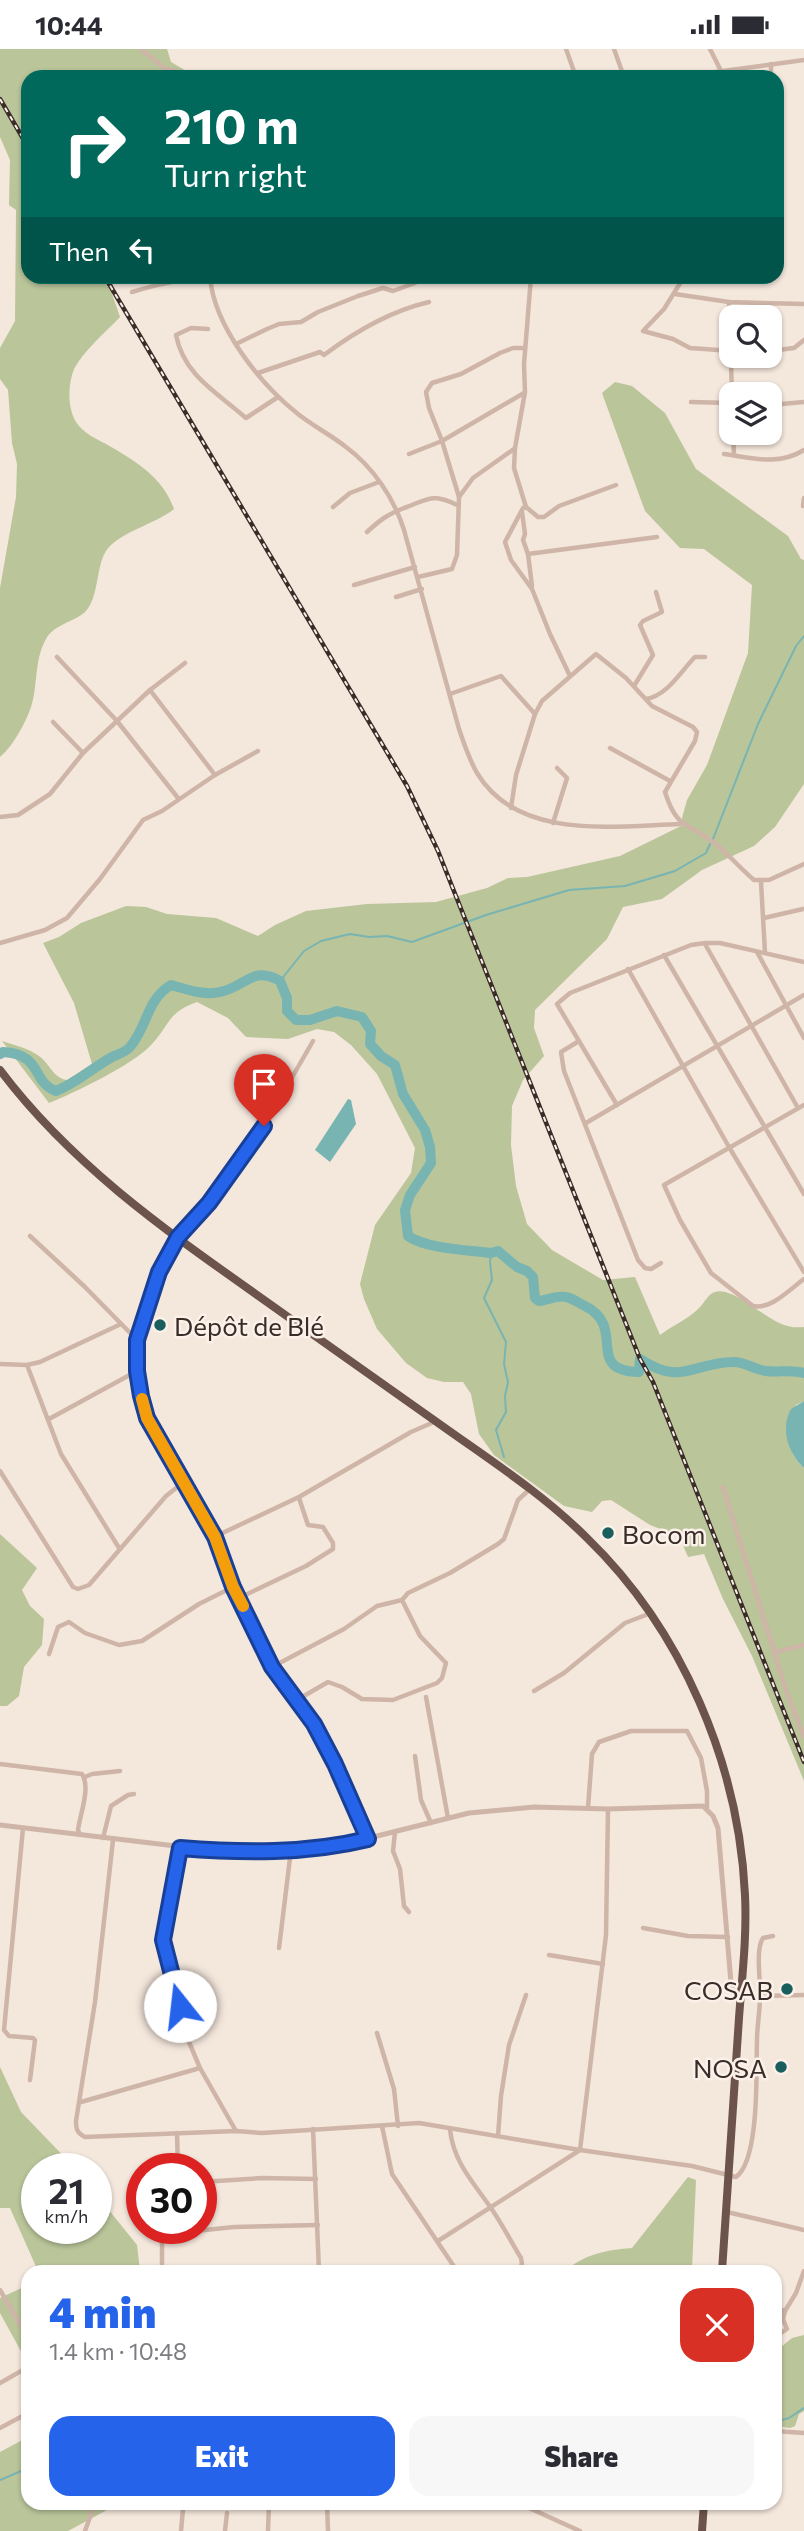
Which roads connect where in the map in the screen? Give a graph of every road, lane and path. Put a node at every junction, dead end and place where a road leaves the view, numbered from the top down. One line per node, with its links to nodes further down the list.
1 (141, 49): 7 (street)
2 (566, 49): 8 (street)
3 (614, 49): 9 (street)
4 (710, 49): 10 (street)
5 (804, 60): 6 (street)
6 (771, 64): 11 (street); 12 (street)
7 (171, 70)
8 (574, 70)
9 (622, 70)
10 (720, 70)
11 (742, 70)
12 (771, 70)
13 (164, 284): 18 (street)
14 (211, 284): 26 (street)
15 (412, 284): 26 (street)
16 (530, 284): 27 (street)
17 (680, 284): 19 (street)
18 (132, 292)
19 (675, 294): 21 (street); 28 (street)
20 (429, 302): 30 (street)
21 (729, 302): 22 (street); 23 (street)
22 (804, 304)
23 (729, 305)
24 (208, 328): 32 (street)
25 (804, 340): 29 (street)
26 (236, 344): 30 (street)
27 (525, 348): 31 (street); 37 (street)
28 (719, 350)
29 (782, 350)
30 (258, 373): 32 (street)
31 (525, 393): 37 (street); 39 (street)
32 (278, 397): 44 (street)
33 (804, 401): 36 (street)
34 (691, 402): 35 (street)
35 (719, 403)
36 (782, 404)
37 (442, 441): 41 (street); 46 (street)
38 (734, 445): 43 (street)
39 (514, 448): 46 (street); 51 (street)
40 (804, 450): 43 (street)
41 (410, 454)
42 (724, 454): 43 (street)
43 (734, 455)
44 (379, 482): 50 (street); 52 (street)
45 (616, 485): 51 (street)
46 (459, 496): 48 (street)
47 (804, 498): 49 (street)
48 (457, 505): 52 (street); 57 (street)
49 (803, 506)
50 (333, 507)
51 (524, 507): 55 (street); 60 (street)
52 (396, 511): 53 (street); 56 (street)
53 (367, 532)
54 (657, 537): 55 (street)
55 (528, 554): 60 (street)
56 (415, 567): 57 (street); 58 (street)
57 (418, 577): 59 (street)
58 (354, 585)
59 (422, 589): 62 (street); 69 (street)
60 (533, 589): 66 (street)
61 (656, 592): 67 (street)
62 (396, 597)
63 (57, 657): 72 (street)
64 (705, 657): 70 (street)
65 (185, 663): 68 (street)
66 (570, 676): 67 (street); 71 (street)
67 (634, 686): 70 (street)
68 (150, 690): 72 (street); 78 (street)
69 (450, 694): 71 (street); 81 (street)
70 (645, 699): 79 (street)
71 (534, 714): 81 (street)
72 (117, 721): 76 (street); 80 (street)
73 (53, 722): 76 (street)
74 (610, 748): 79 (street)
75 (258, 751): 78 (street)
76 (83, 753): 82 (street)
77 (557, 768): 83 (street)
78 (215, 775): 80 (street)
79 (670, 781): 84 (street)
80 (178, 798): 89 (street)
81 (512, 808): 83 (street)
82 (0, 817)
83 (553, 823): 84 (street)
84 (680, 824): 86 (street)
85 (804, 864): 86 (street)
86 (761, 881): 88 (street)
87 (803, 909): 88 (street)
88 (764, 918): 92 (street)
89 (0, 943)
90 (705, 943): 91 (street); 93 (street); 98 (street)
91 (756, 951): 92 (street); 97 (street)
92 (765, 953): 94 (street)
93 (664, 955): 95 (street); 102 (street)
94 (804, 961)
95 (628, 969): 101 (street); 103 (street)
96 (804, 995): 97 (street)
97 (785, 1006): 98 (street); 99 (street)
98 (752, 1025): 102 (street); 107 (street)
99 (804, 1038)
100 (313, 1041): 113 (street)
101 (579, 1041): 105 (street); 108 (street)
102 (718, 1046): 103 (street); 109 (street)
103 (683, 1066): 105 (street); 110 (street)
104 (0, 1070): 113 (highway)
105 (617, 1105): 108 (street)
106 (804, 1105): 107 (street)
107 (798, 1108): 109 (street)
108 (586, 1123): 114 (street)
109 (764, 1127): 110 (street); 111 (street)
110 (729, 1147): 115 (street); 116 (street)
111 (804, 1194)
112 (30, 1235): 117 (street)
113 (178, 1237): 118 (street); 123 (highway)
114 (662, 1263)
115 (804, 1272)
116 (804, 1279)
117 (121, 1324): 118 (street); 120 (street)
118 (137, 1340): 121 (street)
119 (0, 1364): 120 (street)
120 (27, 1365): 122 (street)
121 (137, 1371): 122 (street); 125 (street)
122 (49, 1419): 130 (street)
123 (435, 1421): 127 (highway); 128 (street)
124 (0, 1471): 130 (street)
125 (185, 1481): 129 (street); 130 (street)
126 (723, 1486): 136 (street)
127 (531, 1488): 133 (street); 134 (highway)
128 (299, 1497): 129 (street); 132 (street)
129 (215, 1537): 131 (street)
130 (119, 1548)
131 (233, 1587): 132 (street); 137 (street)
132 (239, 1598): 138 (street)
133 (402, 1600): 138 (street); 141 (street)
134 (651, 1613): 139 (street); 172 (highway)
135 (804, 1645): 136 (street)
136 (776, 1652): 142 (street)
137 (49, 1654)
138 (272, 1667): 141 (street)
139 (534, 1691)
140 (426, 1697): 151 (street)
141 (298, 1700): 158 (street)
142 (804, 1737)
143 (415, 1756): 152 (street)
144 (0, 1764): 146 (street)
145 (120, 1771): 146 (street)
146 (85, 1777): 156 (street)
147 (134, 1794): 157 (street)
148 (588, 1808): 149 (street); 150 (street); 151 (street)
149 (707, 1808): 150 (street); 165 (street)
150 (608, 1809): 168 (street)
151 (448, 1818): 152 (street)
152 (432, 1823): 155 (street)
153 (0, 1825): 154 (street)
154 (23, 1828): 156 (street); 175 (street)
155 (394, 1832): 158 (street); 162 (street)
156 (80, 1835): 157 (street)
157 (103, 1839): 159 (street)
158 (368, 1839): 161 (street)
159 (113, 1840): 160 (street); 176 (street)
160 (180, 1848): 161 (street); 174 (street)
161 (291, 1850): 166 (street)
162 (409, 1912)
163 (643, 1928): 165 (street)
164 (773, 1936): 171 (street)
165 (728, 1937): 172 (street)
166 (279, 1948)
167 (549, 1955): 168 (street)
168 (603, 1964): 184 (street)
169 (526, 1995): 183 (street)
170 (804, 1995): 171 (street)
171 (760, 1996): 186 (street)
172 (740, 2001): 186 (highway)
173 (377, 2033): 178 (street)
174 (200, 2068): 176 (street); 181 (street)
175 (30, 2080)
176 (81, 2102): 182 (street)
177 (382, 2126): 178 (street); 179 (street); 193 (street)
178 (398, 2126): 180 (street)
179 (313, 2129): 181 (street); 187 (street)
180 (450, 2130): 183 (street); 189 (street)
181 (236, 2131): 182 (street)
182 (177, 2133): 185 (street)
183 (498, 2136): 184 (street)
184 (580, 2150): 186 (street); 189 (street)
185 (178, 2153)
186 (729, 2175): 190 (highway)
187 (316, 2179): 188 (street); 191 (street)
188 (217, 2181)
189 (491, 2207): 193 (street); 197 (street)
190 (726, 2212): 192 (street); 198 (highway)
191 (318, 2225): 194 (street); 195 (street)
192 (804, 2230)
193 (438, 2241): 196 (street)
194 (162, 2265)
195 (319, 2265)
196 (453, 2265)
197 (521, 2265)
198 (722, 2265)
199 (804, 2271): 202 (street)
200 (0, 2290): 203 (street)
201 (782, 2310): 202 (street)
202 (785, 2311): 204 (street)
203 (21, 2326)
204 (782, 2332)
205 (21, 2371): 206 (street)
206 (0, 2383)
207 (21, 2417): 208 (street)
208 (0, 2428)
209 (782, 2432): 210 (street)
210 (803, 2434)
211 (92, 2510): 218 (street)
212 (183, 2510): 219 (street)
213 (269, 2510): 221 (street)
214 (327, 2510): 222 (street)
215 (537, 2510): 223 (street)
216 (704, 2510): 224 (highway)
217 (227, 2512): 220 (street)
218 (85, 2531)
219 (181, 2531)
220 (225, 2531)
221 (268, 2531)
222 (328, 2531)
223 (580, 2531)
224 (702, 2531)

